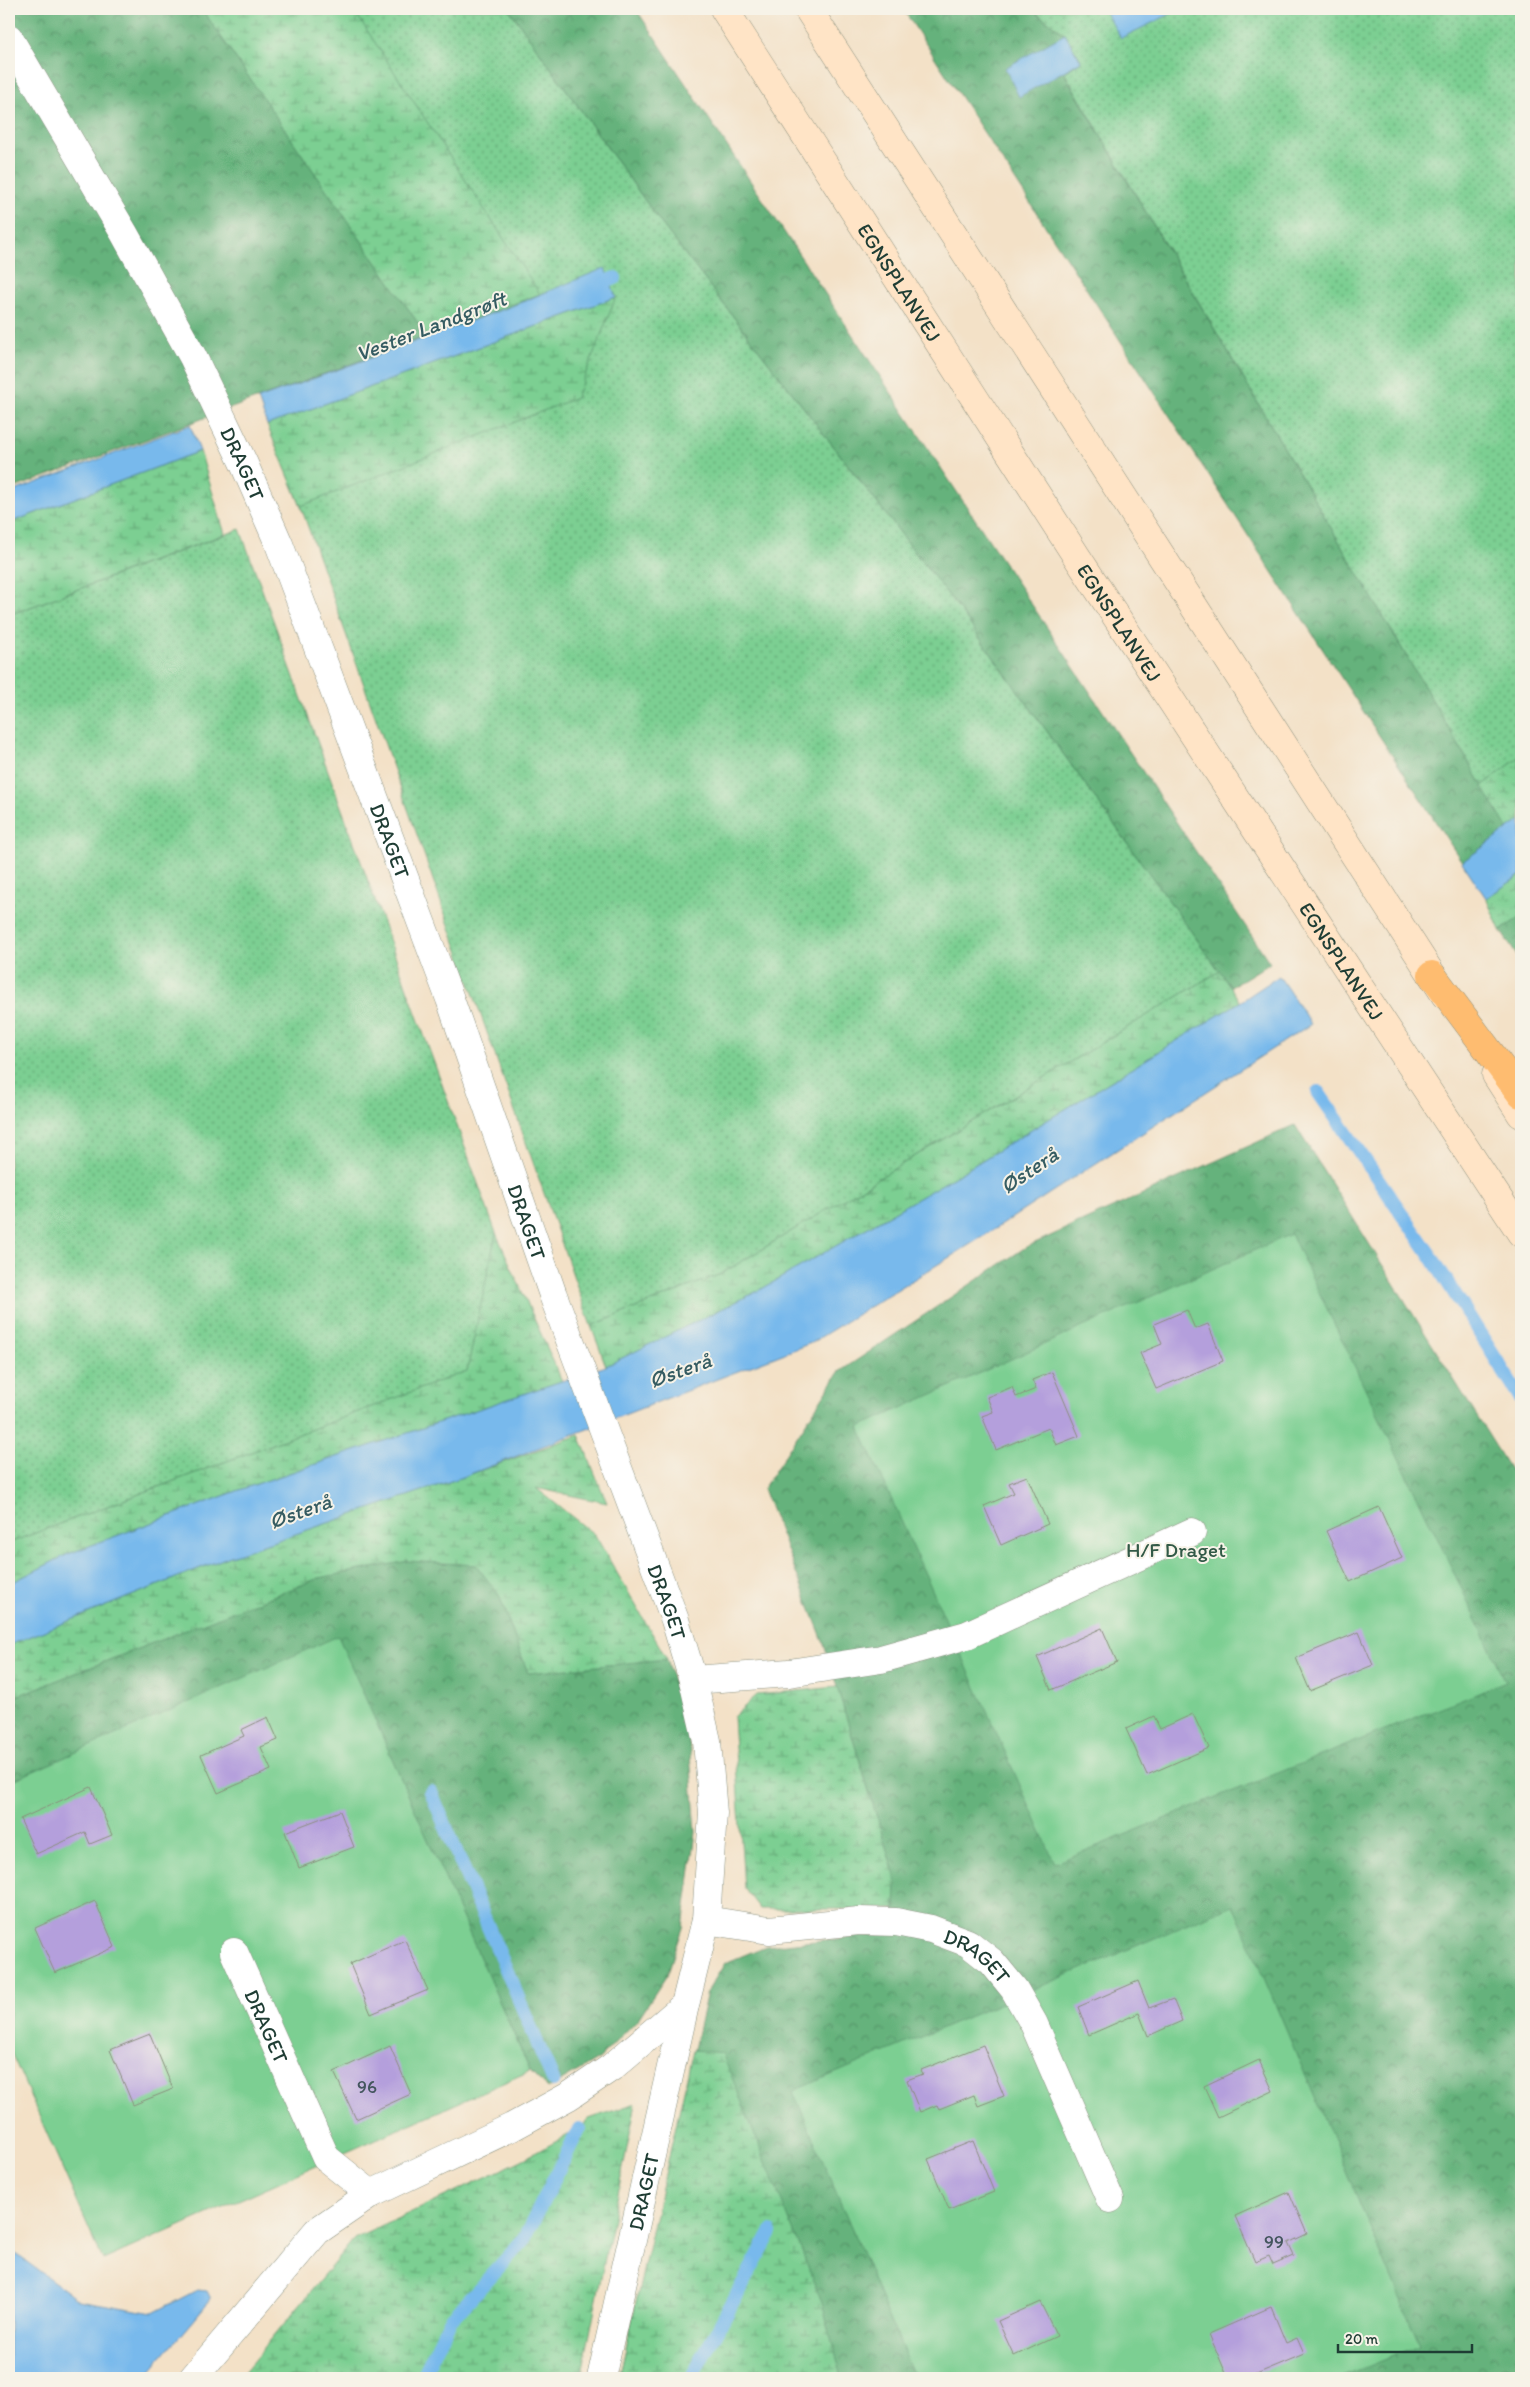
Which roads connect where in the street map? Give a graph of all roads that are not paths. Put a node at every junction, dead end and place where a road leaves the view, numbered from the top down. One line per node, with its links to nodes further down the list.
1 (724, 9): 7 (main road, EGNSPLANVEJ)
2 (808, 9): 4 (main road)
3 (9, 38): 9 (street, DRAGET)
4 (1432, 975): 5 (highway); 6 (main road)
5 (1521, 1094)
6 (1521, 1114)
7 (1521, 1232)
8 (1192, 1532): 9 (street)
9 (693, 1680): 10 (street, DRAGET)
10 (706, 1920): 12 (street, DRAGET); 14 (street, DRAGET)
11 (234, 1952): 13 (street, DRAGET)
12 (685, 2004): 13 (street); 16 (street, DRAGET)
13 (371, 2194): 15 (street)
14 (1110, 2199)
15 (193, 2378)
16 (601, 2378)

